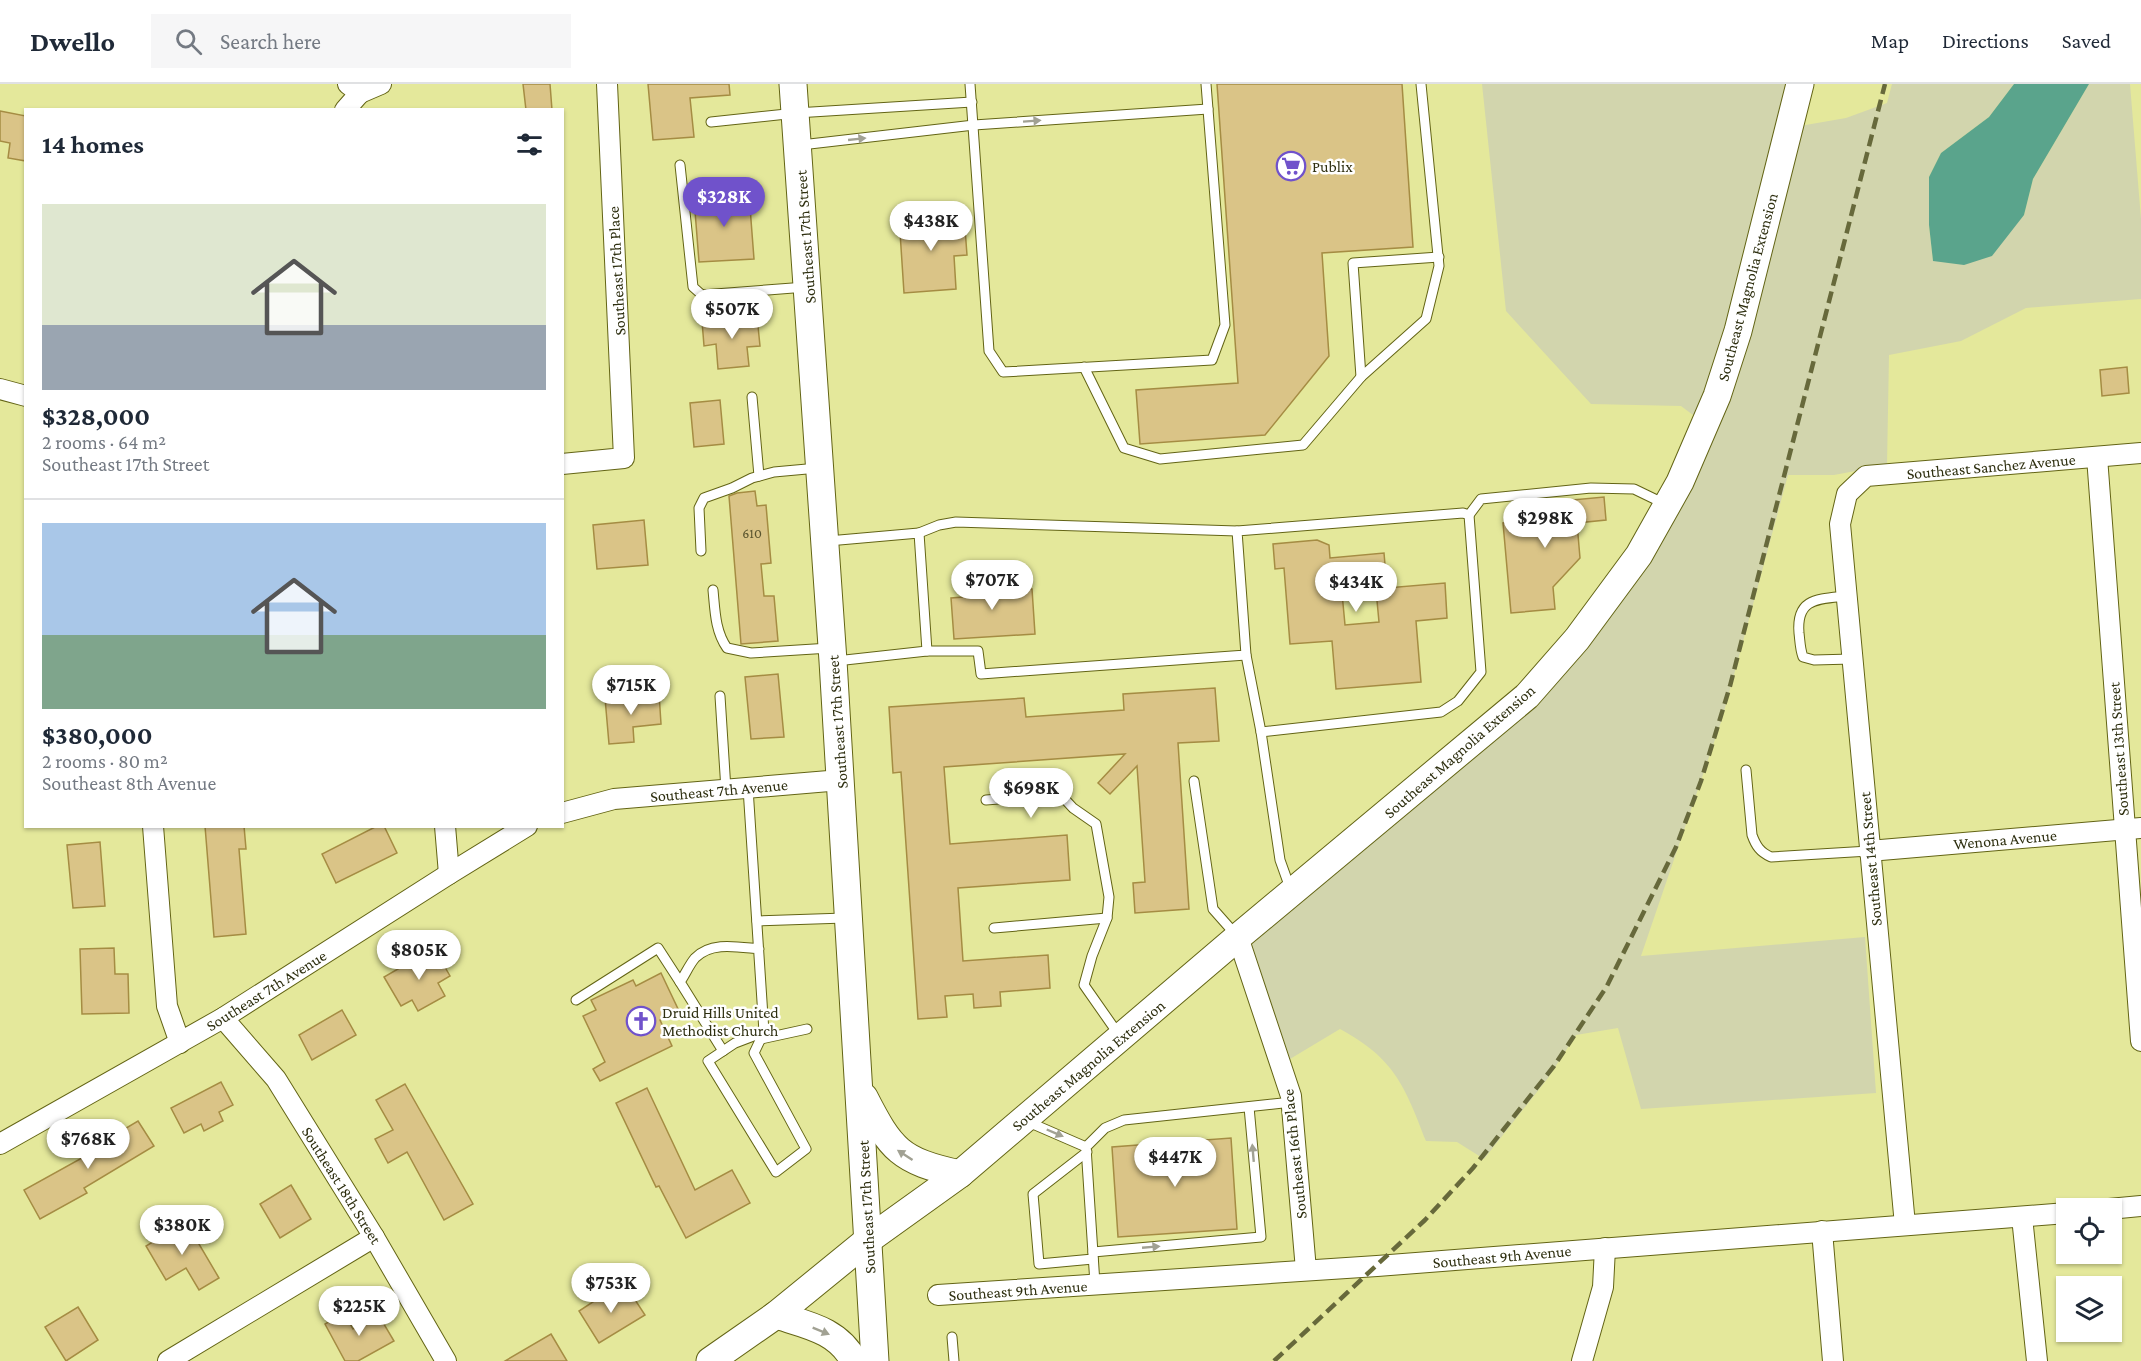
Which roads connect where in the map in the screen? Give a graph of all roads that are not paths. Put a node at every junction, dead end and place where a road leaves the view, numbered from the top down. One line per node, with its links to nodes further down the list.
1 (381, 84): 8 (street)
2 (607, 84): 26 (street, Southeast 17th Place)
3 (793, 84): 12 (main road, Southeast 17th Street)
4 (970, 84): 9 (lane)
5 (1206, 84): 11 (lane)
6 (1421, 84): 17 (lane)
7 (1800, 84): 30 (main road, Southeast Magnolia Extension)
8 (354, 89): 10 (street)
9 (972, 102): 12 (lane); 14 (lane)
10 (346, 108)
11 (1208, 109): 14 (lane, one-way to 11); 19 (lane)
12 (796, 113): 13 (lane); 15 (main road, Southeast 17th Street)
13 (711, 122)
14 (974, 125): 15 (lane, one-way to 14); 19 (lane)
15 (798, 145): 18 (main road, Southeast 17th Street)
16 (680, 165): 18 (lane)
17 (1439, 257): 20 (lane); 20 (lane)
18 (808, 287): 27 (main road, Southeast 17th Street)
19 (1084, 367): 20 (lane)
20 (1361, 377)
21 (0, 388): 22 (street)
22 (24, 395)
23 (752, 397): 28 (lane)
24 (2141, 453): 25 (street, Southeast Sanchez Avenue)
25 (2097, 457): 29 (street, Southeast Sanchez Avenue); 54 (street, Southeast 13th Street)
26 (564, 464)
27 (821, 468): 28 (lane); 34 (main road, Southeast 17th Street)
28 (759, 476): 35 (lane)
29 (1846, 494): 37 (street, Southeast 14th Street)
30 (1667, 505): 31 (lane); 57 (main road, Southeast Magnolia Extension)
31 (1469, 515): 32 (lane); 43 (lane)
32 (1237, 531): 33 (lane); 40 (lane)
33 (919, 533): 34 (lane); 38 (lane)
34 (826, 541): 39 (main road, Southeast 17th Street)
35 (701, 551)
36 (713, 590): 39 (lane)
37 (1846, 596): 41 (street, Southeast 14th Street); 41 (lane)
38 (927, 651): 39 (lane); 40 (lane)
39 (833, 654): 45 (main road, Southeast 17th Street)
40 (1246, 655): 43 (lane)
41 (1852, 659): 55 (street, Southeast 14th Street)
42 (720, 696): 48 (lane)
43 (1261, 732): 57 (lane)
44 (1746, 770): 55 (lane)
45 (841, 780): 47 (street, Southeast 7th Avenue); 58 (main road, Southeast 17th Street)
46 (1194, 780): 62 (lane)
47 (748, 788): 48 (street, Southeast 7th Avenue); 60 (lane)
48 (726, 790): 50 (street, Southeast 7th Avenue)
49 (986, 800): 59 (lane)
50 (564, 812)
51 (153, 828): 71 (street)
52 (445, 828): 56 (street)
53 (525, 828): 56 (street, Southeast 7th Avenue)
54 (2133, 828): 55 (street, Wenona Avenue); 70 (street, Southeast 13th Street)
55 (1869, 851): 84 (street, Southeast 14th Street)
56 (449, 874): 66 (street, Southeast 7th Avenue)
57 (1292, 892): 62 (main road, Southeast Magnolia Extension)
58 (850, 918): 60 (lane); 73 (main road, Southeast 17th Street)
59 (1107, 918): 61 (lane); 69 (lane)
60 (757, 921): 63 (lane)
61 (994, 928)
62 (1238, 937): 69 (main road, Southeast Magnolia Extension); 74 (street, Southeast 16th Place)
63 (759, 949): 64 (lane); 68 (lane)
64 (680, 982): 65 (lane); 72 (lane)
65 (576, 1000)
66 (223, 1018): 71 (street, Southeast 7th Avenue); 86 (street, Southeast 18th Street)
67 (807, 1029): 68 (lane)
68 (763, 1036): 72 (lane); 72 (lane)
69 (1120, 1037): 76 (main road, Southeast Magnolia Extension)
70 (2141, 1041)
71 (180, 1043): 77 (street, Southeast 7th Avenue)
72 (723, 1051)
73 (859, 1087): 79 (main road, one-way to 73); 87 (main road, Southeast 17th Street)
74 (1292, 1102): 75 (lane); 90 (street, Southeast 16th Place)
75 (1249, 1107): 78 (lane); 89 (lane, one-way to 75)
76 (1023, 1120): 78 (lane, one-way to 78); 79 (main road, Southeast Magnolia Extension)
77 (0, 1144)
78 (1086, 1150): 89 (lane); 89 (lane)
79 (960, 1174): 87 (main road, Southeast Magnolia Extension)
80 (2141, 1206): 81 (street)
81 (2122, 1208)
82 (2056, 1214): 83 (street, Southeast 9th Avenue)
83 (2022, 1217): 84 (street, Southeast 9th Avenue); 103 (street)
84 (1905, 1225): 85 (street, Southeast 9th Avenue)
85 (1822, 1231): 88 (street, Southeast 9th Avenue); 102 (street)
86 (375, 1237): 95 (street); 96 (street, Southeast 18th Street)
87 (868, 1240): 93 (main road, Southeast Magnolia Extension); 99 (main road, Southeast 17th Street)
88 (1605, 1248): 90 (street, Southeast 9th Avenue); 101 (street)
89 (1093, 1256): 91 (lane)
90 (1306, 1270): 91 (street, Southeast 9th Avenue)
91 (1095, 1284): 92 (street, Southeast 9th Avenue)
92 (938, 1295)
93 (776, 1315): 97 (main road, Southeast Magnolia Extension); 98 (main road, one-way to 98)
94 (952, 1338): 100 (lane)
95 (168, 1361)
96 (447, 1361)
97 (710, 1361)
98 (854, 1361)
99 (874, 1361)
100 (954, 1361)
101 (1582, 1361)
102 (1833, 1361)
103 (2037, 1361)

